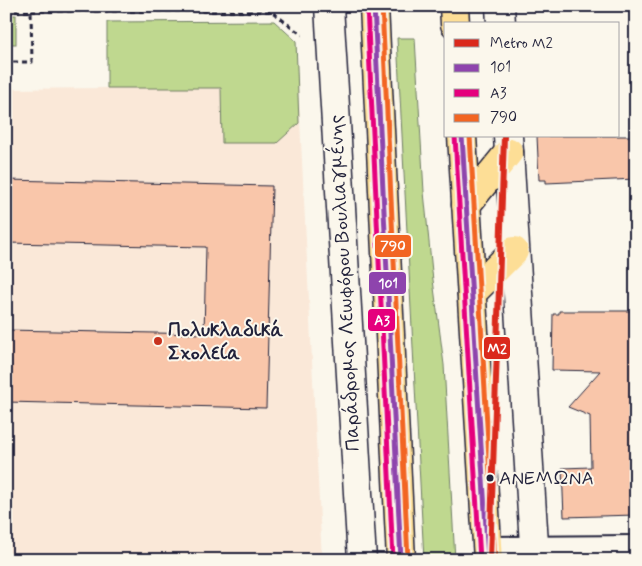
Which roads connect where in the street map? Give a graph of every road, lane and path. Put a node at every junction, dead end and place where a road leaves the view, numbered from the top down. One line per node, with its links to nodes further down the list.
1 (329, 6): 19 (street, Παράδρομος Λεωφόρου Βουλιαγμένης)
2 (374, 6): 20 (main road)
3 (454, 6): 7 (main road)
4 (500, 6): 8 (street)
5 (6, 11): 6 (path)
6 (31, 11): 9 (path); 10 (path)
7 (455, 22)
8 (501, 22)
9 (303, 44)
10 (6, 62)
11 (462, 138): 13 (main road)
12 (509, 144): 13 (main road); 14 (street)
13 (466, 205): 15 (main road)
14 (514, 251): 15 (main road); 18 (street)
15 (472, 293): 17 (main road)
16 (636, 549): 18 (street)
17 (488, 555): 18 (street)
18 (535, 555)
19 (362, 560)
20 (401, 560)

